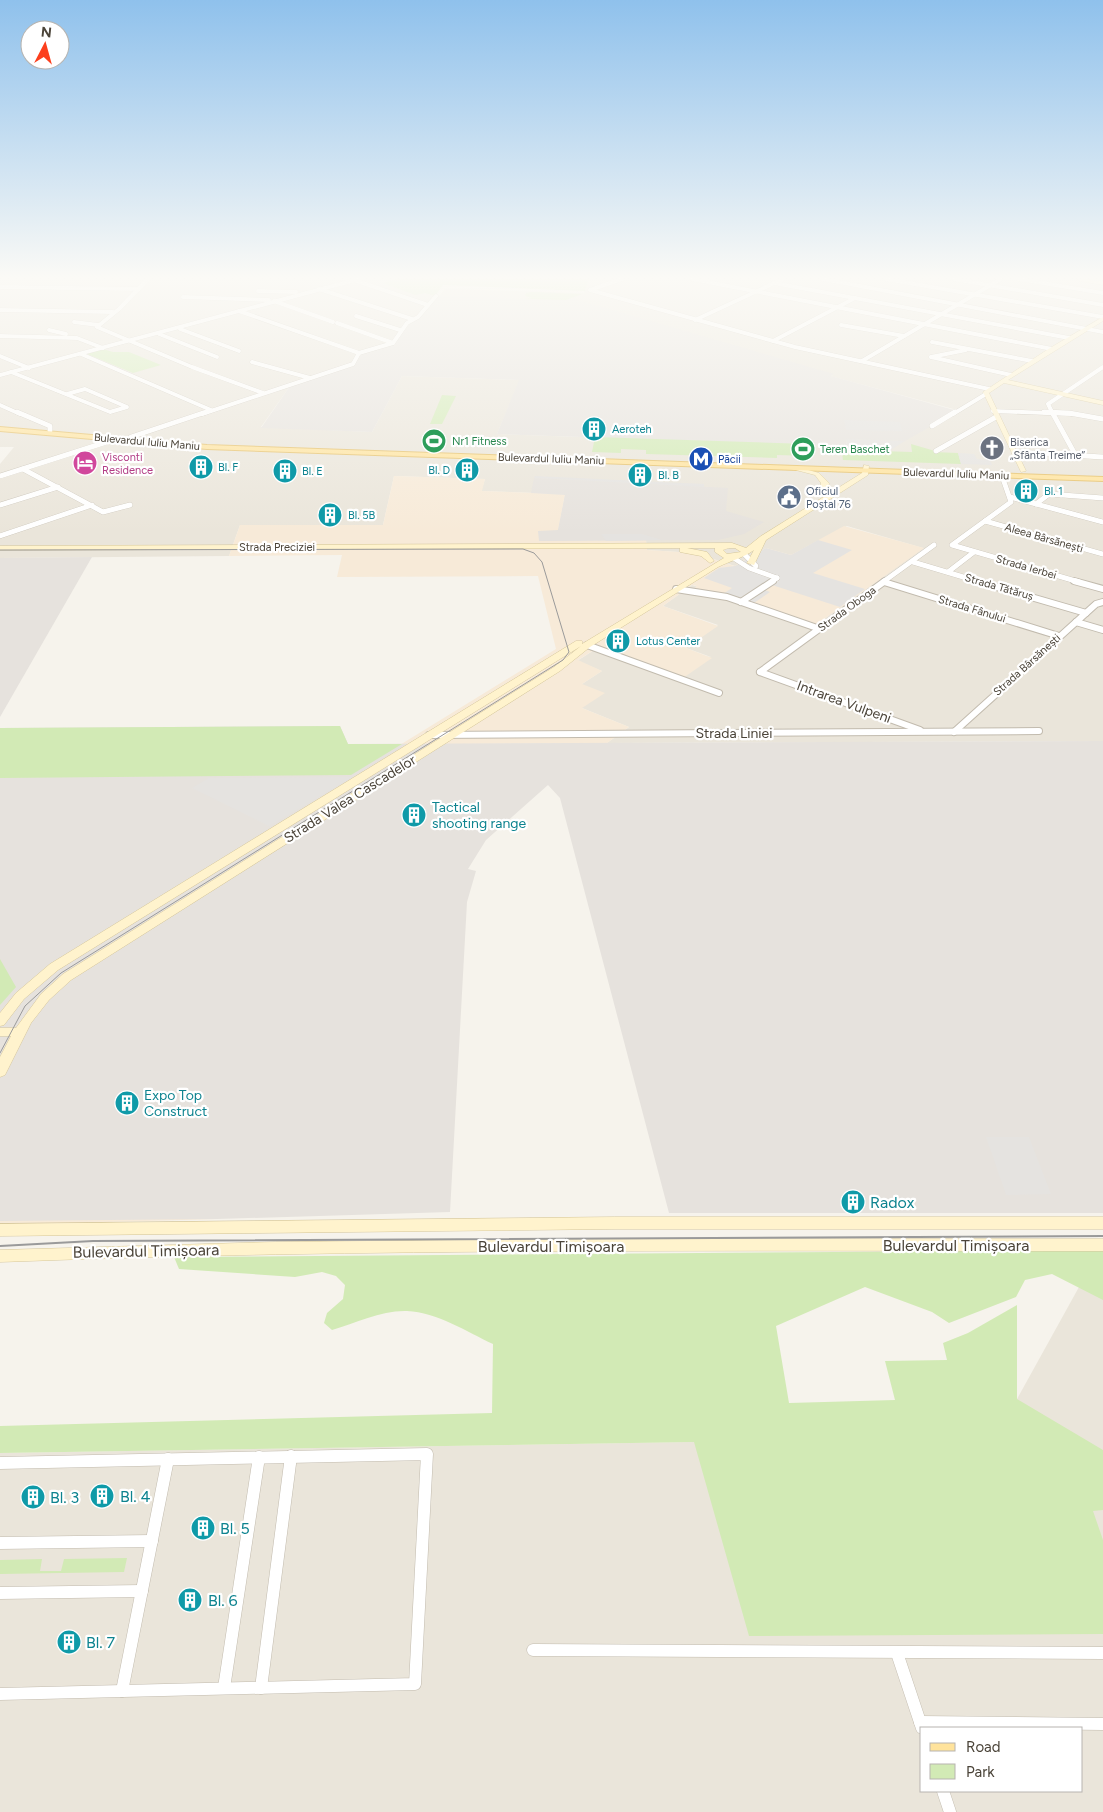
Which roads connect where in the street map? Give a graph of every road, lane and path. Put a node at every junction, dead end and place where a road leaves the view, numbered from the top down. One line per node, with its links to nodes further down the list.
1 (18, 364): 11 (street)
2 (45, 364): 11 (street)
3 (103, 364): 24 (street)
4 (184, 364): 19 (street)
5 (258, 364): 16 (street)
6 (353, 364): 16 (street)
7 (873, 364): 18 (street)
8 (960, 364): 15 (street)
9 (1028, 364): 15 (main road)
10 (1103, 367): 21 (street)
11 (29, 368): 13 (street)
12 (0, 370): 13 (street)
13 (10, 373): 14 (street); 20 (street)
14 (0, 375)
15 (1011, 375): 17 (main road)
16 (310, 378): 19 (street)
17 (1002, 381): 18 (main road); 21 (main road)
18 (988, 391): 26 (main road); 28 (street)
19 (264, 393): 24 (street)
20 (67, 394): 20 (street)
21 (1062, 394): 22 (main road); 25 (street)
22 (1103, 404)
23 (0, 405): 30 (street)
24 (211, 410): 31 (street)
25 (1052, 412): 26 (street); 27 (street); 35 (street)
26 (995, 414): 33 (street); 34 (main road)
27 (1103, 419)
28 (932, 426)
29 (0, 427): 30 (main road, Bulevardul Iuliu Maniu)
30 (48, 432): 31 (main road, Bulevardul Iuliu Maniu); 32 (main road, Bulevardul Iuliu Maniu)
31 (129, 438): 32 (main road, Bulevardul Iuliu Maniu); 38 (main road, Bulevardul Iuliu Maniu); 39 (main road, Bulevardul Iuliu Maniu)
32 (116, 439): 37 (street)
33 (936, 451)
34 (1014, 452): 35 (street); 41 (main road)
35 (1076, 456): 36 (street)
36 (1103, 457)
37 (23, 468): 43 (street); 46 (street)
38 (794, 468): 39 (main road, Bulevardul Iuliu Maniu); 47 (main road)
39 (856, 468): 40 (main road, Bulevardul Iuliu Maniu); 47 (main road)
40 (867, 469): 41 (main road, Bulevardul Iuliu Maniu); 44 (main road, Bulevardul Iuliu Maniu); 57 (main road)
41 (1022, 471): 42 (main road, Bulevardul Iuliu Maniu)
42 (1103, 474)
43 (0, 476)
44 (1002, 476): 45 (main road, Bulevardul Iuliu Maniu); 48 (street)
45 (1103, 479)
46 (58, 487): 51 (street); 52 (street)
47 (824, 493): 58 (main road)
48 (1010, 497): 50 (street); 54 (street)
49 (1103, 498): 50 (street)
50 (1036, 504): 55 (street)
51 (0, 505)
52 (92, 505): 53 (street); 56 (street)
53 (130, 505)
54 (985, 521): 64 (street, Strada Ierbei); 66 (street, Aleea Bârsănești)
55 (1103, 522)
56 (0, 536)
57 (764, 538): 65 (main road); 70 (main road)
58 (728, 545): 60 (main road, Strada Preciziei); 63 (main road, Strada Valea Cascadelor); 65 (main road)
59 (934, 545): 69 (street, Strada Oboga)
60 (598, 546): 61 (main road, Strada Preciziei); 62 (main road, Strada Preciziei)
61 (0, 548)
62 (681, 550): 63 (main road, Strada Preciziei); 68 (main road)
63 (719, 552): 67 (main road, Strada Preciziei); 68 (main road, Strada Valea Cascadelor)
64 (974, 552): 71 (street); 76 (street, Strada Ierbei)
65 (745, 553): 67 (main road, Strada Valea Cascadelor); 70 (street)
66 (1103, 554)
67 (732, 557): 70 (street); 72 (main road, Strada Valea Cascadelor)
68 (710, 560): 91 (main road, Strada Valea Cascadelor)
69 (913, 562): 71 (street, Strada Tătăruș); 74 (street, Strada Oboga)
70 (747, 564): 72 (main road); 73 (street); 73 (street)
71 (948, 572): 79 (street, Strada Tătăruș)
72 (702, 573): 75 (main road, Strada Valea Cascadelor)
73 (778, 578): 77 (street)
74 (884, 582): 81 (street, Strada Oboga); 83 (street, Strada Fânului)
75 (676, 589): 77 (street); 84 (main road, Strada Valea Cascadelor)
76 (1103, 589)
77 (741, 602): 81 (street)
78 (1103, 602): 79 (street, Strada Bârsănești)
79 (1086, 613): 80 (street, Strada Bârsănești)
80 (1076, 622): 82 (street); 83 (street, Strada Bârsănești)
81 (820, 629): 85 (street, Strada Oboga)
82 (1103, 630)
83 (1059, 636): 89 (street, Strada Bârsănești)
84 (587, 645): 86 (street); 90 (main road, Strada Valea Cascadelor)
85 (760, 672): 88 (street, Intrarea Vulpeni)
86 (719, 693)
87 (1039, 731): 89 (street, Strada Liniei)
88 (927, 732): 89 (street, Strada Liniei); 90 (street, Strada Liniei)
89 (954, 732)
90 (452, 734): 91 (street, Strada Liniei); 93 (main road, Strada Valea Cascadelor)
91 (429, 735): 92 (main road, Strada Valea Cascadelor)
92 (258, 841): 93 (main road); 94 (main road, Strada Valea Cascadelor)
93 (272, 848): 95 (main road, Strada Valea Cascadelor)
94 (174, 892): 95 (main road); 96 (main road, Strada Valea Cascadelor)
95 (188, 900): 98 (main road, Strada Valea Cascadelor)
96 (0, 1022)
97 (0, 1032): 98 (main road)
98 (18, 1032): 99 (main road, Strada Valea Cascadelor)
99 (0, 1072)
100 (1103, 1223): 101 (main road, Bulevardul Timișoara)
101 (895, 1224): 102 (main road, Bulevardul Timișoara); 103 (main road)
102 (0, 1230)
103 (900, 1245): 104 (main road, Bulevardul Timișoara); 105 (main road, Bulevardul Timișoara)
104 (1103, 1245)
105 (0, 1256)
106 (292, 1456): 107 (street); 118 (street); 118 (street)
107 (259, 1457): 108 (street); 117 (street)
108 (168, 1459): 109 (street); 110 (street)
109 (0, 1462)
110 (152, 1541): 111 (street); 112 (street)
111 (0, 1543)
112 (142, 1591): 113 (street); 119 (street)
113 (0, 1593)
114 (533, 1650): 115 (street)
115 (897, 1653): 116 (street); 122 (street)
116 (1103, 1653)
117 (224, 1688): 118 (street); 119 (street)
118 (261, 1688)
119 (122, 1691): 120 (street)
120 (0, 1694)
121 (1103, 1724): 122 (street)
122 (921, 1725)
123 (943, 1792): 124 (street)
124 (950, 1812)

